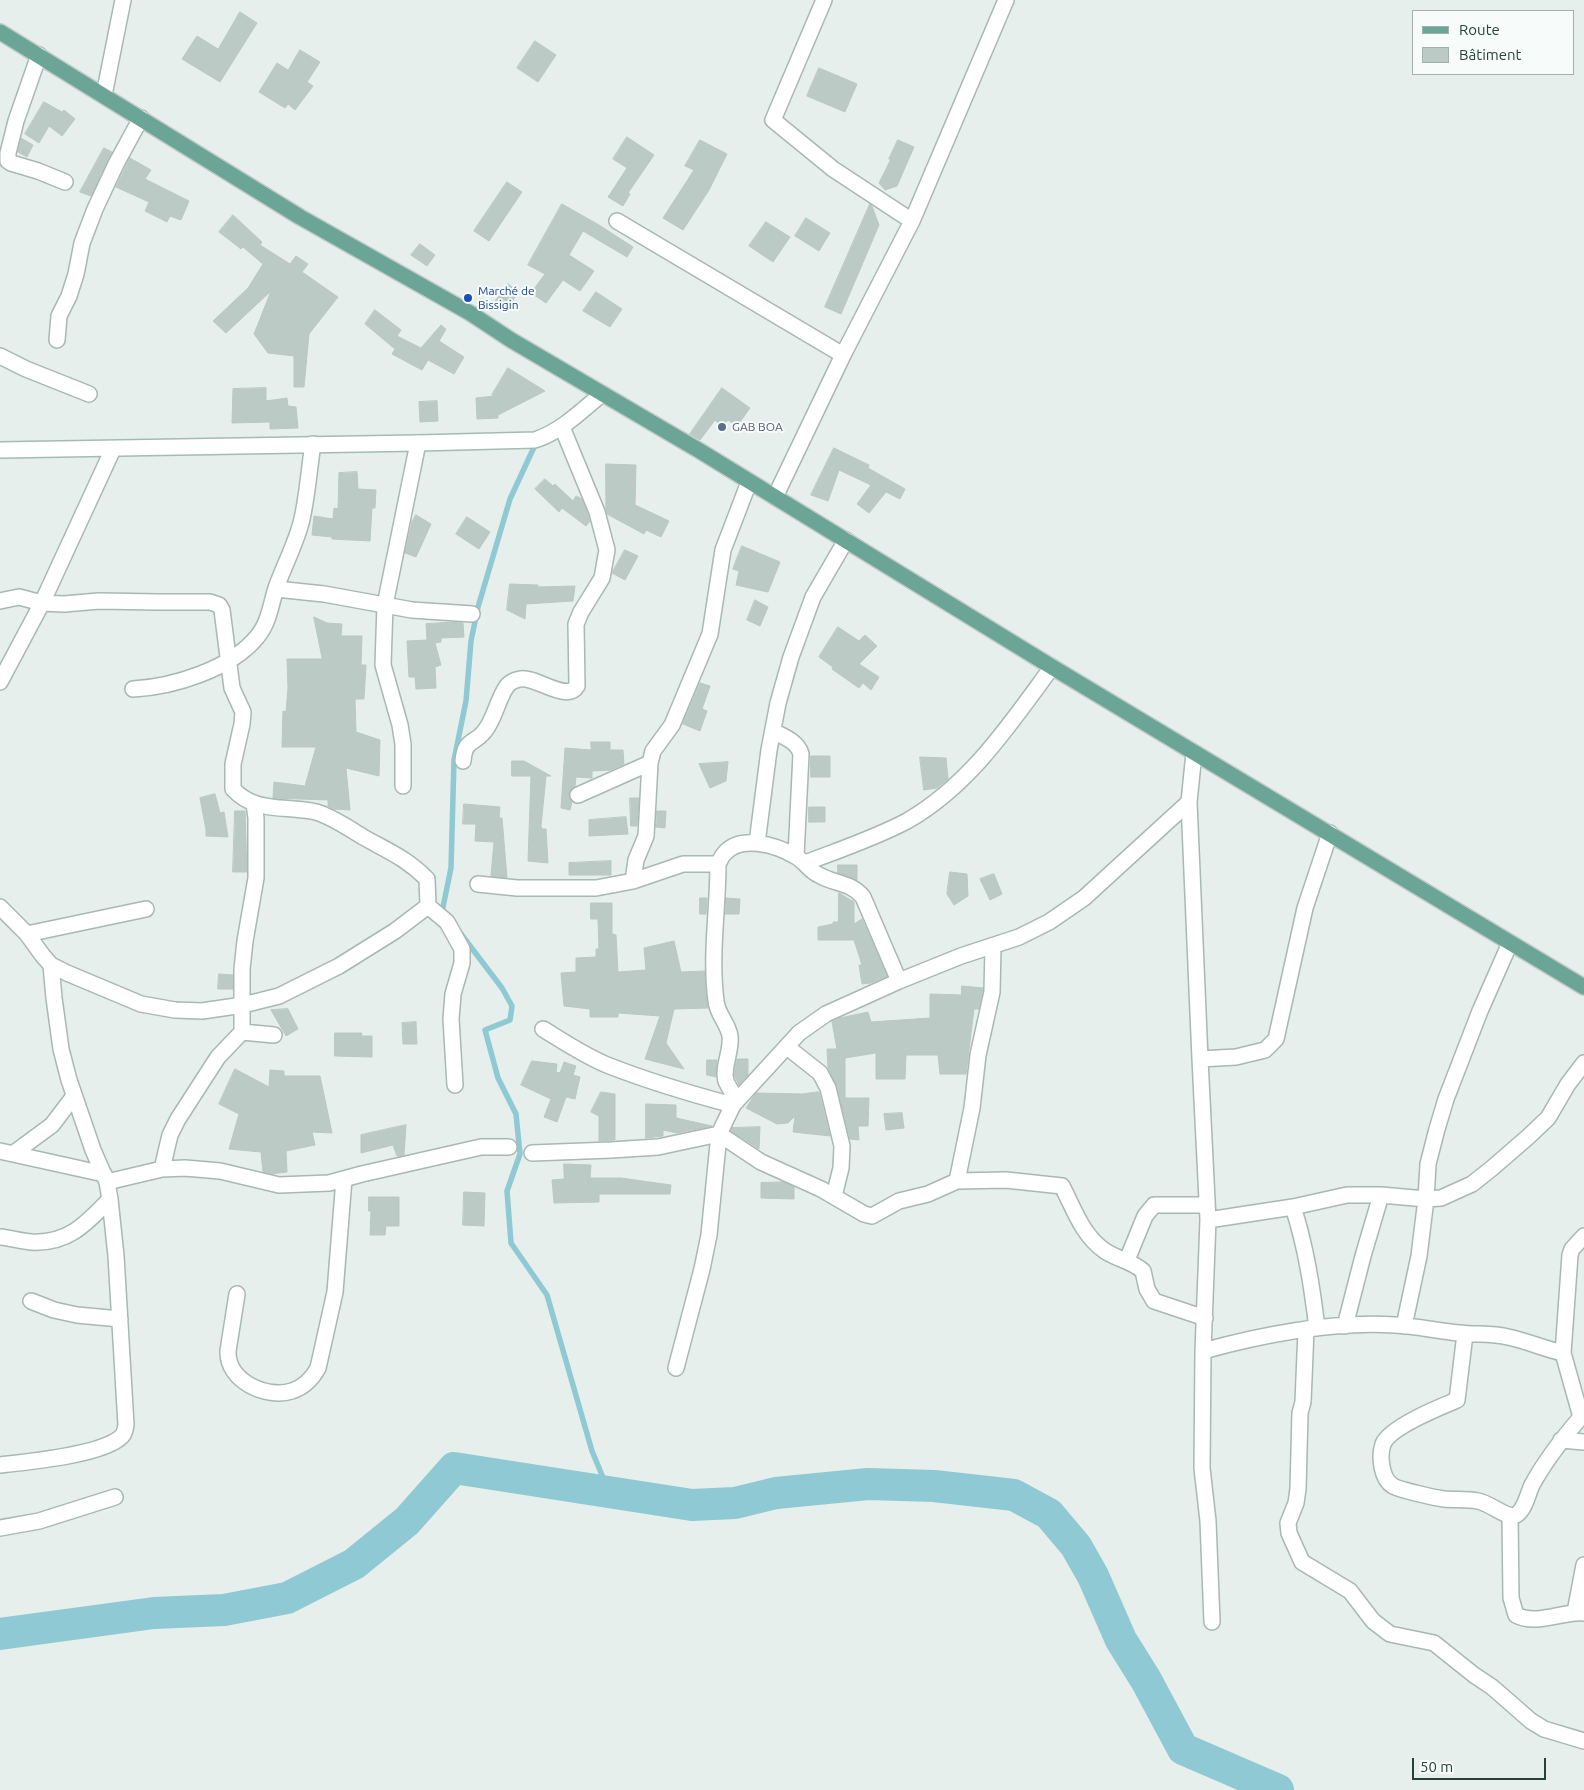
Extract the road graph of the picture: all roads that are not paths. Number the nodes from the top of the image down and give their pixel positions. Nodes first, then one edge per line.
1 (123, 0) edge
2 (824, 0) edge
3 (1006, 0) edge
4 (0, 32) edge
5 (39, 55) junction
6 (104, 95) junction
7 (141, 118) junction
8 (65, 182) dead end
9 (617, 221) dead end
10 (912, 221) junction
11 (57, 340) dead end
12 (843, 355) junction
13 (0, 356) edge
14 (89, 394) dead end
15 (602, 394) junction
16 (562, 427) junction
17 (418, 443) junction
18 (313, 444) junction
19 (113, 449) junction
20 (0, 450) edge
21 (749, 482) junction
22 (775, 496) junction
23 (846, 540) junction
24 (276, 589) junction
25 (0, 601) edge
26 (42, 602) junction
27 (385, 606) junction
28 (472, 614) dead end
29 (227, 661) junction
30 (1052, 667) junction
31 (0, 682) edge
32 (133, 689) dead end
33 (773, 731) junction
34 (1194, 752) junction
35 (463, 761) dead end
36 (650, 764) junction
37 (403, 786) dead end
38 (578, 795) dead end
39 (1190, 802) junction
40 (254, 804) junction
41 (1330, 833) junction
42 (757, 843) junction
43 (800, 859) junction
44 (718, 864) junction
45 (633, 880) junction
46 (478, 884) dead end
47 (428, 906) junction
48 (0, 907) edge
49 (146, 909) dead end
50 (27, 934) junction
51 (1510, 943) junction
52 (993, 946) junction
53 (51, 964) junction
54 (899, 981) junction
55 (1584, 987) edge
56 (243, 1005) junction
57 (543, 1029) dead end
58 (242, 1032) junction
59 (274, 1035) dead end
60 (787, 1046) junction
61 (1200, 1059) junction
62 (1584, 1063) edge
63 (455, 1085) dead end
64 (74, 1096) junction
65 (735, 1103) junction
66 (719, 1134) junction
67 (509, 1147) dead end
68 (7, 1152) edge
69 (532, 1152) dead end
70 (162, 1169) junction
71 (105, 1178) junction
72 (344, 1179) junction
73 (957, 1181) junction
74 (1381, 1195) junction
75 (834, 1196) junction
76 (110, 1200) junction
77 (1426, 1200) junction
78 (1293, 1207) junction
79 (1207, 1212) junction
80 (0, 1236) edge
81 (1584, 1236) edge
82 (1127, 1260) junction
83 (237, 1294) dead end
84 (31, 1301) dead end
85 (120, 1318) junction
86 (1205, 1318) junction
87 (1345, 1326) junction
88 (1404, 1326) junction
89 (1312, 1329) junction
90 (1465, 1334) junction
91 (1204, 1351) junction
92 (1563, 1353) junction
93 (676, 1368) dead end
94 (1582, 1417) edge
95 (1561, 1440) junction
96 (1584, 1442) edge
97 (0, 1465) edge
98 (115, 1497) dead end
99 (1510, 1516) junction
100 (0, 1528) edge
101 (1584, 1565) edge
102 (1579, 1613) edge
103 (1212, 1622) dead end
104 (1584, 1741) edge

1 - 6 street
2 - 10 street
3 - 10 street
4 - 5 main road
5 - 6 main road
5 - 8 street
6 - 7 main road
7 - 11 street
7 - 15 main road
9 - 12 street
10 - 12 street
12 - 22 street
13 - 14 street
15 - 16 street
15 - 21 main road
16 - 17 street
16 - 35 street
17 - 18 street
17 - 27 street
18 - 19 street
18 - 24 street
19 - 20 street
19 - 26 street
21 - 22 main road
21 - 36 street
22 - 23 main road
23 - 30 main road
23 - 33 street
24 - 27 street
24 - 29 street
25 - 26 street
26 - 29 street
26 - 31 street
27 - 28 street
27 - 37 street
29 - 32 street
29 - 40 street
30 - 34 main road
30 - 43 street
33 - 42 street
33 - 43 street
34 - 39 street
34 - 41 main road
36 - 38 street
36 - 45 street
39 - 52 street
39 - 61 street
40 - 47 street
40 - 56 street
41 - 51 main road
41 - 61 street
42 - 43 street
42 - 44 street
43 - 54 street
44 - 45 street
44 - 65 street
45 - 46 street
47 - 56 street
47 - 63 street
48 - 50 street
49 - 50 street
50 - 53 street
51 - 55 main road
51 - 77 street
52 - 54 street
52 - 73 street
53 - 56 street
53 - 64 street
54 - 60 street
56 - 58 street
57 - 65 street
58 - 59 street
58 - 70 street
60 - 65 street
60 - 75 street
61 - 79 street
62 - 77 street
64 - 68 street
64 - 71 street
65 - 66 street
66 - 69 street
66 - 75 street
66 - 93 street
67 - 72 street
68 - 71 street
70 - 71 street
70 - 72 street
71 - 76 street
72 - 83 street
73 - 75 street
73 - 82 street
74 - 77 street
74 - 78 street
74 - 87 street
76 - 80 street
76 - 85 street
77 - 88 street
78 - 79 street
78 - 89 street
79 - 82 street
79 - 86 street
81 - 92 street
82 - 86 street
84 - 85 street
85 - 97 street
86 - 91 street
87 - 88 street
87 - 89 street
88 - 90 street
89 - 91 street
89 - 104 street
90 - 92 street
90 - 99 street
91 - 103 street
92 - 94 street
94 - 95 street
95 - 96 street
95 - 99 street
98 - 100 street
99 - 102 street
101 - 102 street

